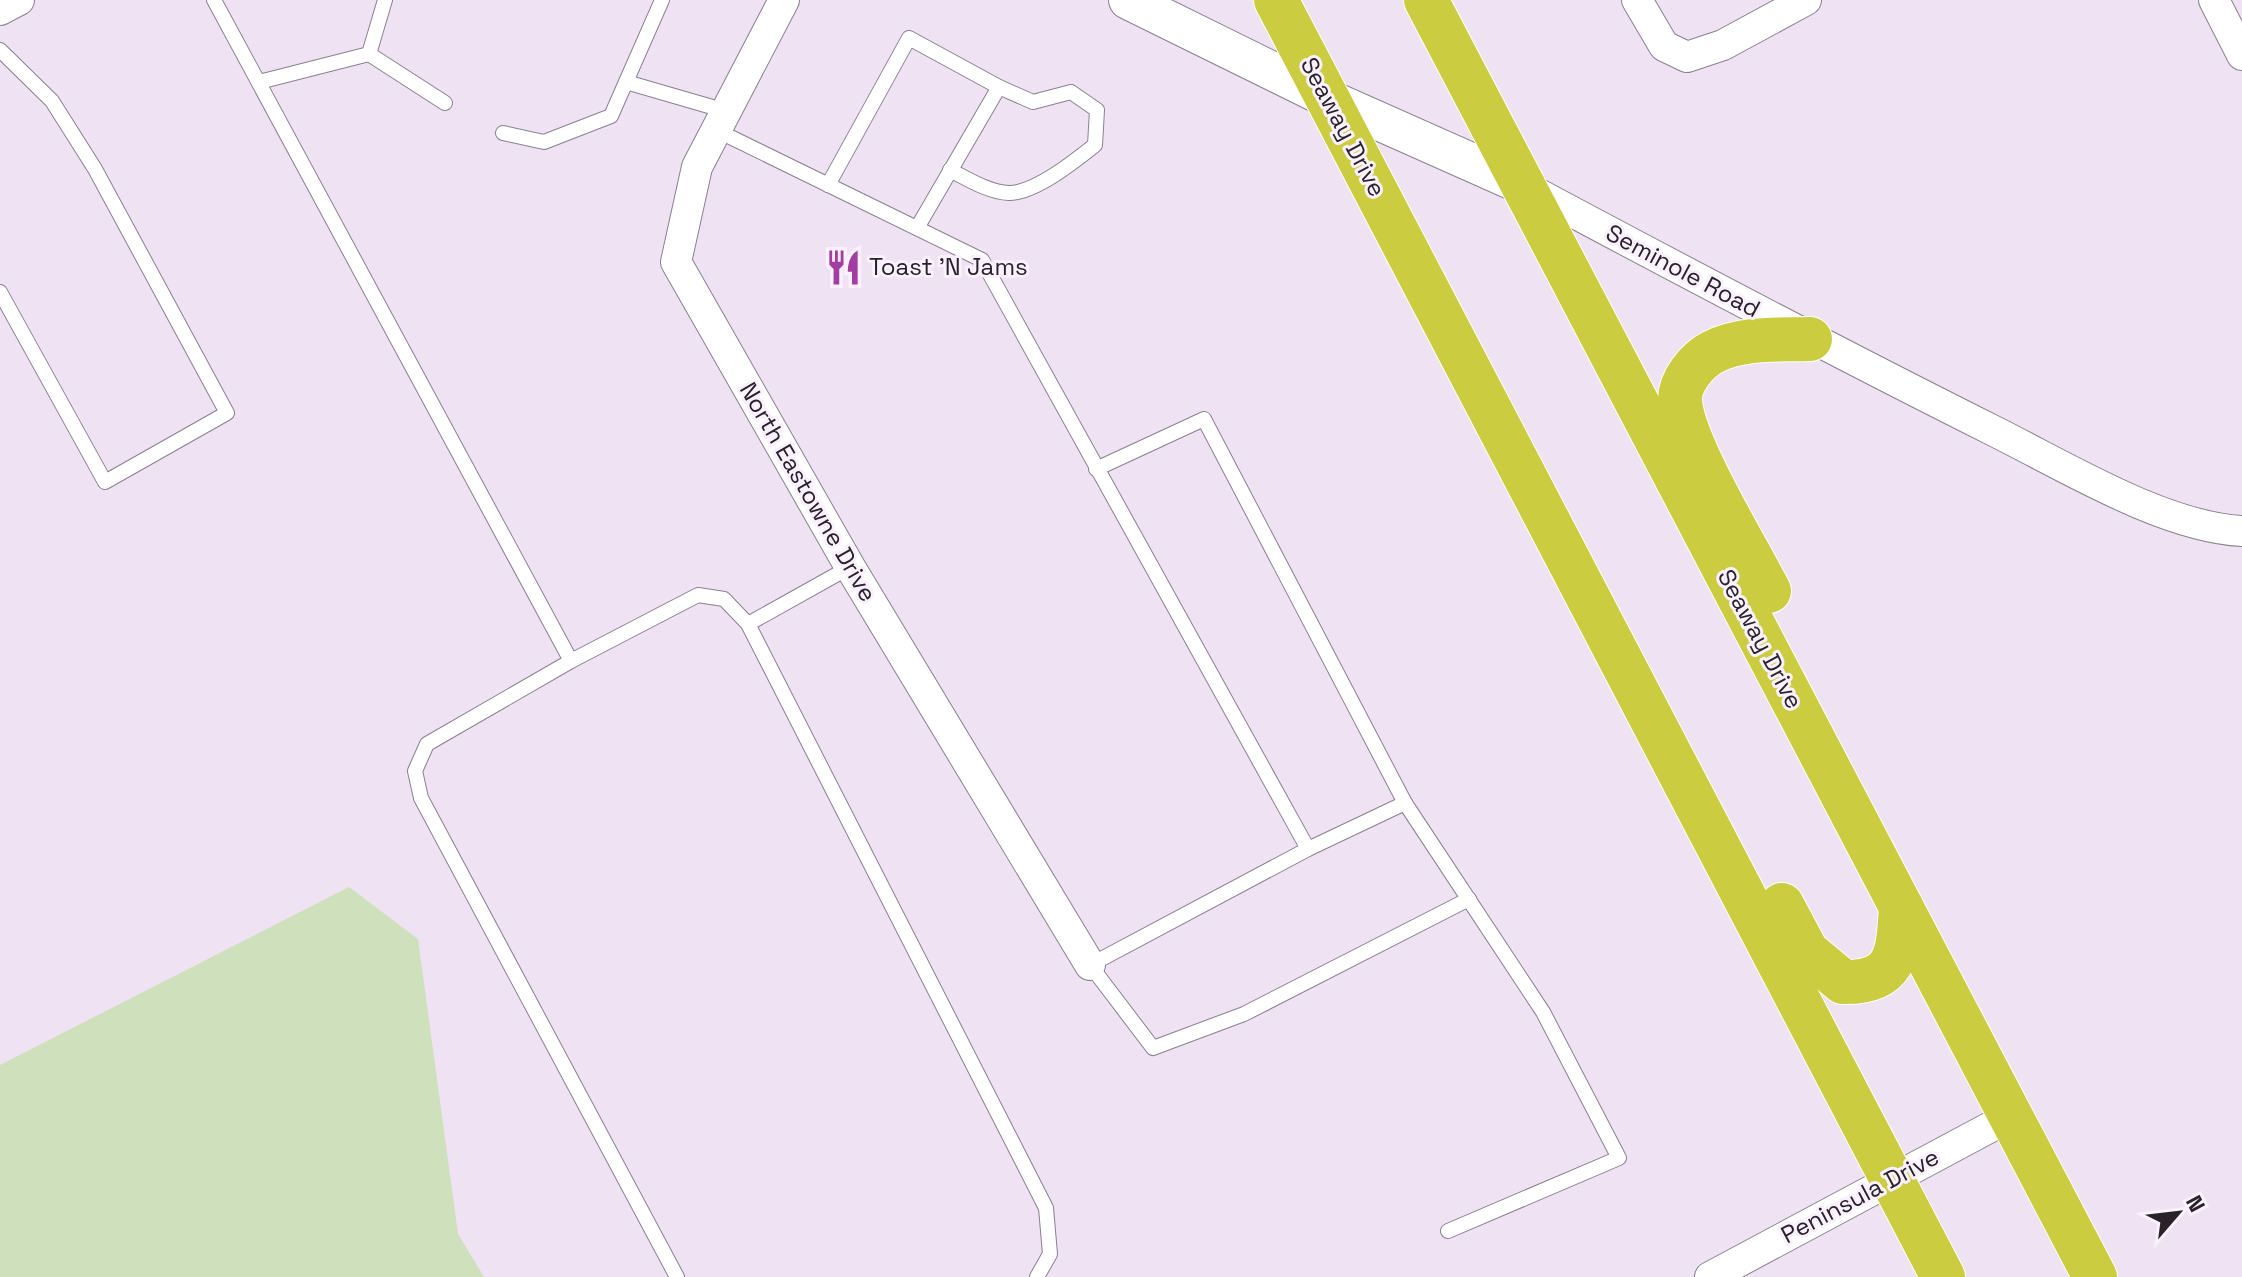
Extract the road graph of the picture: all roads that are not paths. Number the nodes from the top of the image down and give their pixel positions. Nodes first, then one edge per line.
1 (19, 0) edge
2 (214, 0) edge
3 (385, 0) edge
4 (662, 0) edge
5 (784, 0) edge
6 (1128, 0) edge
7 (1276, 0) edge
8 (1397, 0) edge
9 (1426, 0) edge
10 (1637, 0) edge
11 (1806, 0) edge
12 (2214, 0) edge
13 (0, 10) edge
14 (0, 50) edge
15 (369, 54) junction
16 (2242, 55) edge
17 (259, 82) junction
18 (626, 82) junction
19 (999, 87) junction
20 (1329, 99) junction
21 (445, 103) dead end
22 (1481, 107) junction
23 (721, 121) junction
24 (503, 133) dead end
25 (950, 170) junction
26 (1520, 184) junction
27 (828, 185) junction
28 (917, 228) junction
29 (0, 292) edge
30 (1436, 305) junction
31 (1810, 339) junction
32 (1096, 469) junction
33 (2242, 531) edge
34 (850, 567) junction
35 (748, 624) junction
36 (571, 661) junction
37 (1405, 803) junction
38 (1308, 849) junction
39 (1895, 896) junction
40 (1469, 899) junction
41 (1090, 965) junction
42 (2011, 1116) junction
43 (1891, 1178) junction
44 (1448, 1231) dead end
45 (677, 1277) edge
46 (1037, 1277) edge
47 (1710, 1277) edge
48 (1943, 1277) edge
49 (2095, 1277) edge

1 - 13 street
2 - 17 lane
3 - 15 lane
4 - 18 lane
5 - 23 street, North Eastowne Drive
6 - 20 street, Seminole Road
7 - 20 highway, Seaway Drive
8 - 22 highway
9 - 22 highway, Seaway Drive
10 - 11 street
12 - 16 street
14 - 29 lane
15 - 17 lane
15 - 21 lane
17 - 36 lane
18 - 23 lane
18 - 24 lane
19 - 25 lane
19 - 25 lane
19 - 27 lane
20 - 26 street, Seminole Road
20 - 30 highway, Seaway Drive
22 - 26 highway, Seaway Drive
23 - 27 lane
23 - 34 street, North Eastowne Drive
25 - 28 lane
26 - 31 street, Seminole Road
26 - 39 highway, Seaway Drive
27 - 28 lane
28 - 32 lane
30 - 39 highway
30 - 43 highway, Seaway Drive
31 - 33 street, Seminole Road
31 - 39 highway
32 - 37 lane
32 - 38 lane
34 - 35 lane
34 - 41 street, North Eastowne Drive
35 - 36 lane
35 - 46 lane
36 - 45 lane
37 - 38 lane
37 - 40 lane
38 - 41 lane
39 - 42 highway, Seaway Drive
40 - 41 lane
40 - 44 lane
42 - 43 street, Peninsula Drive
42 - 49 highway, Seaway Drive
43 - 47 street, Peninsula Drive
43 - 48 highway, Seaway Drive

